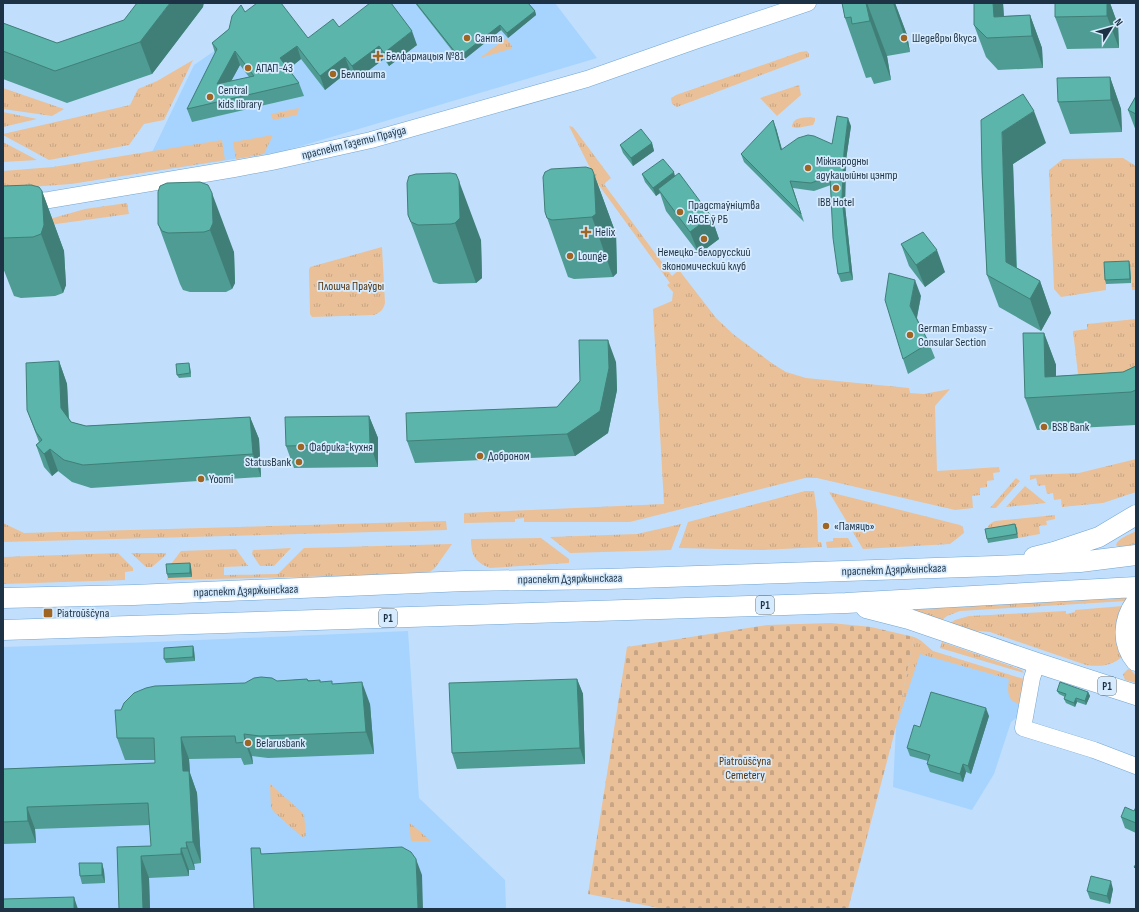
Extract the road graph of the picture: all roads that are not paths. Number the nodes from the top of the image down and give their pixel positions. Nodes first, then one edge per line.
1 (771, 3) edge
2 (808, 3) edge
3 (695, 41) junction
4 (3, 204) edge
5 (1136, 515) edge
6 (1136, 556) edge
7 (996, 566) junction
8 (1136, 587) edge
9 (3, 598) edge
10 (1136, 602) edge
11 (846, 603) junction
12 (3, 630) edge
13 (1136, 661) edge
14 (1037, 663) junction
15 (1136, 695) edge
16 (1136, 766) edge

1 - 3 street, праспект Газеты Праўда
2 - 3 street, праспект Газеты Праўда
3 - 4 street, праспект Газеты Праўда
5 - 7 main road
6 - 7 main road, праспект Дзяржынскага
7 - 9 main road, праспект Дзяржынскага
8 - 11 main road
10 - 13 main road
11 - 12 main road, Р1
11 - 14 main road, Р1
14 - 15 main road, Р1
14 - 16 street

